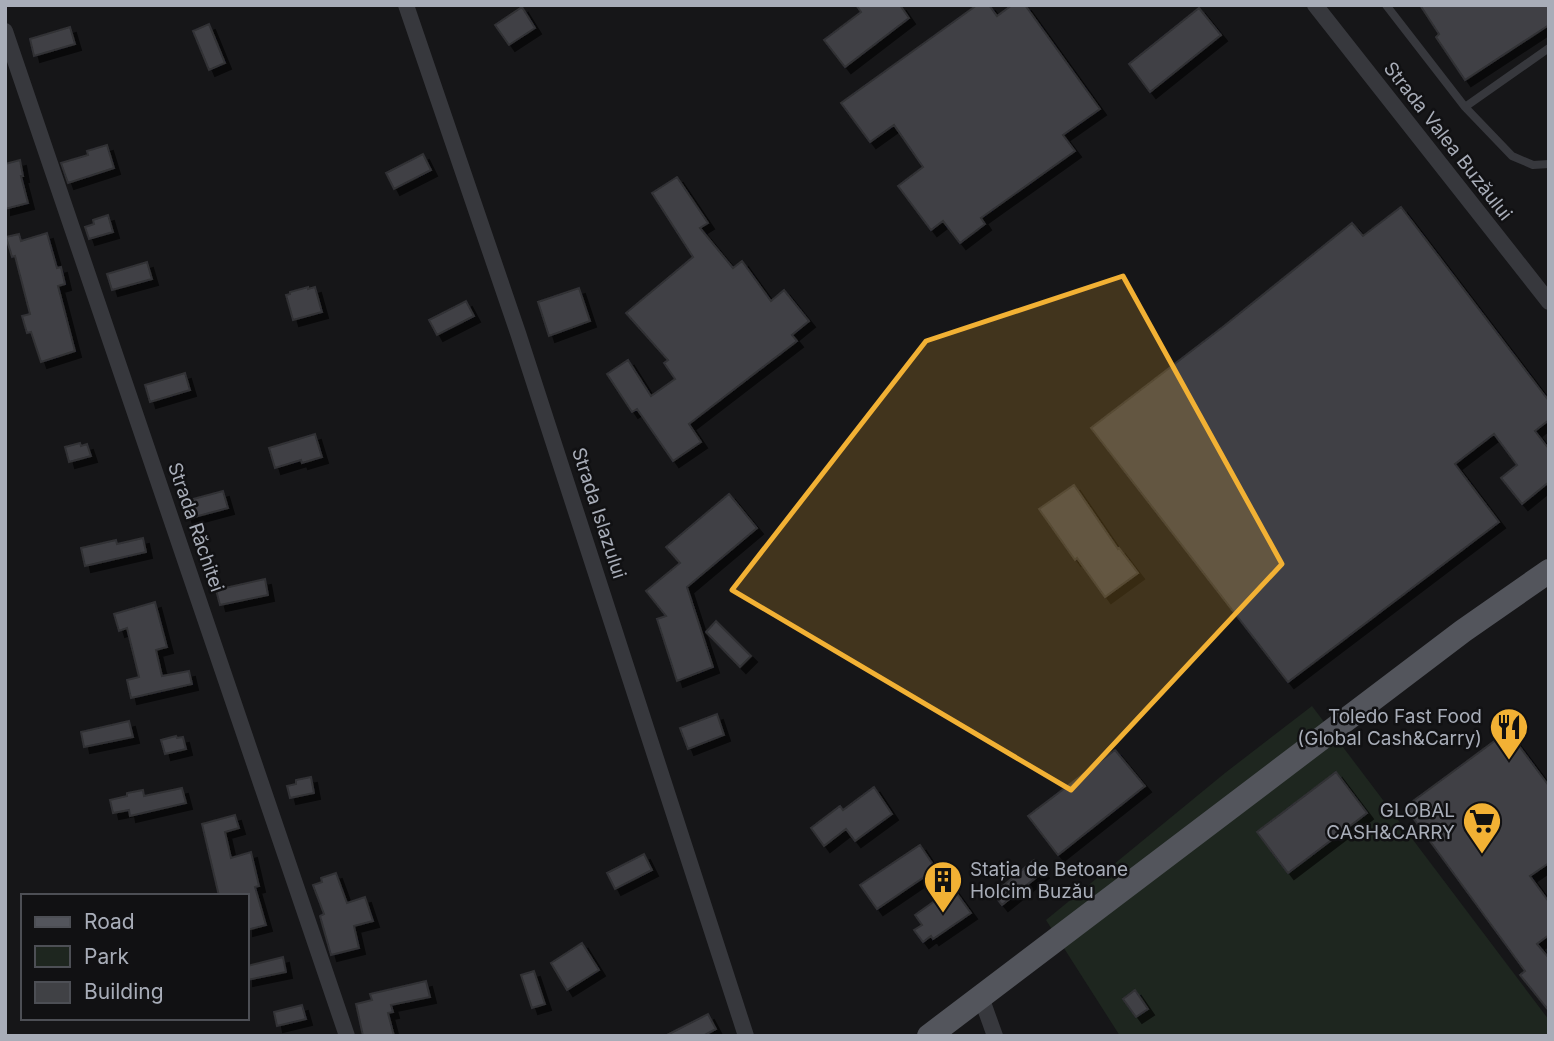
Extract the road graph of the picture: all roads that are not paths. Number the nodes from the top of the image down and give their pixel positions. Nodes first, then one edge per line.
1 (406, 5) edge
2 (1386, 5) edge
3 (1319, 7) edge
4 (5, 31) edge
5 (1549, 48) edge
6 (1465, 107) junction
7 (1549, 164) edge
8 (1549, 302) edge
9 (1549, 571) edge
10 (981, 997) junction
11 (347, 1036) edge
12 (746, 1036) edge
13 (929, 1036) edge
14 (995, 1036) edge

1 - 12 street, Strada Islazului
2 - 6 lane
3 - 8 street, Strada Valea Buzăului
4 - 11 street, Strada Răchitei
5 - 6 lane
6 - 7 lane
9 - 10 main road
10 - 13 main road
10 - 14 street

